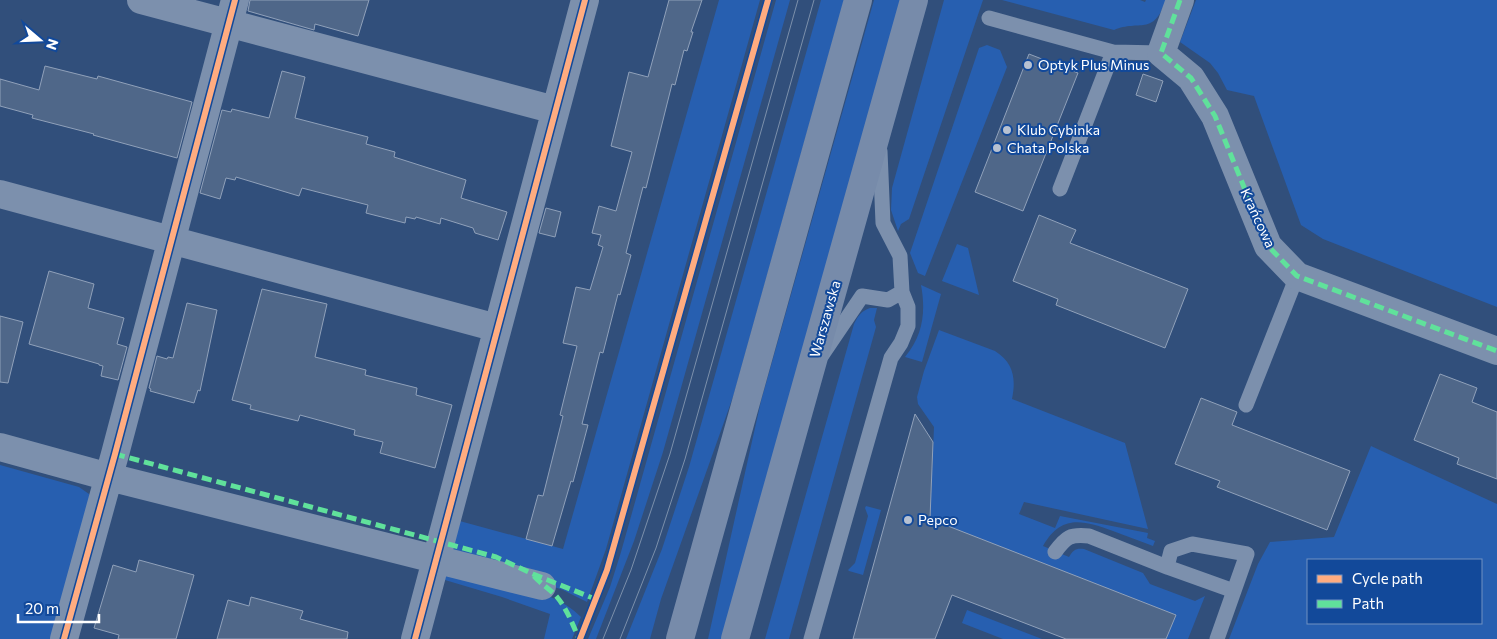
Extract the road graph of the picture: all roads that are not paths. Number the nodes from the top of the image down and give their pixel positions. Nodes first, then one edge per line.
1 (141, 0) edge
2 (585, 0) edge
3 (858, 0) edge
4 (914, 0) edge
5 (1180, 0) edge
6 (232, 12) edge
7 (989, 18) dead end
8 (1113, 52) junction
9 (1161, 52) junction
10 (556, 110) junction
11 (878, 128) junction
12 (1060, 190) dead end
13 (0, 194) edge
14 (172, 240) junction
15 (1297, 276) junction
16 (902, 292) junction
17 (497, 328) junction
18 (1497, 351) edge
19 (810, 373) junction
20 (1246, 405) dead end
21 (0, 447) edge
22 (109, 477) junction
23 (1055, 552) dead end
24 (435, 559) junction
25 (1167, 567) junction
26 (542, 586) dead end
27 (1234, 591) junction
28 (64, 639) edge
29 (415, 639) edge
30 (680, 639) edge
31 (735, 639) edge
32 (811, 639) edge
33 (1217, 639) edge

1 - 6 street
2 - 10 street
3 - 30 main road
4 - 11 main road, Warszawska
5 - 9 street
6 - 10 street
6 - 14 street
7 - 8 lane
8 - 9 lane
8 - 12 lane
9 - 15 street, Krańcowa
10 - 17 street
11 - 16 lane
11 - 19 main road, Warszawska
13 - 14 street
14 - 17 street
14 - 22 street
15 - 18 street, Krańcowa
15 - 20 lane
16 - 19 lane
16 - 32 lane
17 - 24 street
19 - 31 main road, Warszawska
21 - 22 street
22 - 24 street
22 - 28 street
23 - 25 lane
24 - 26 street
24 - 29 street
25 - 27 lane
25 - 27 lane
27 - 33 lane

